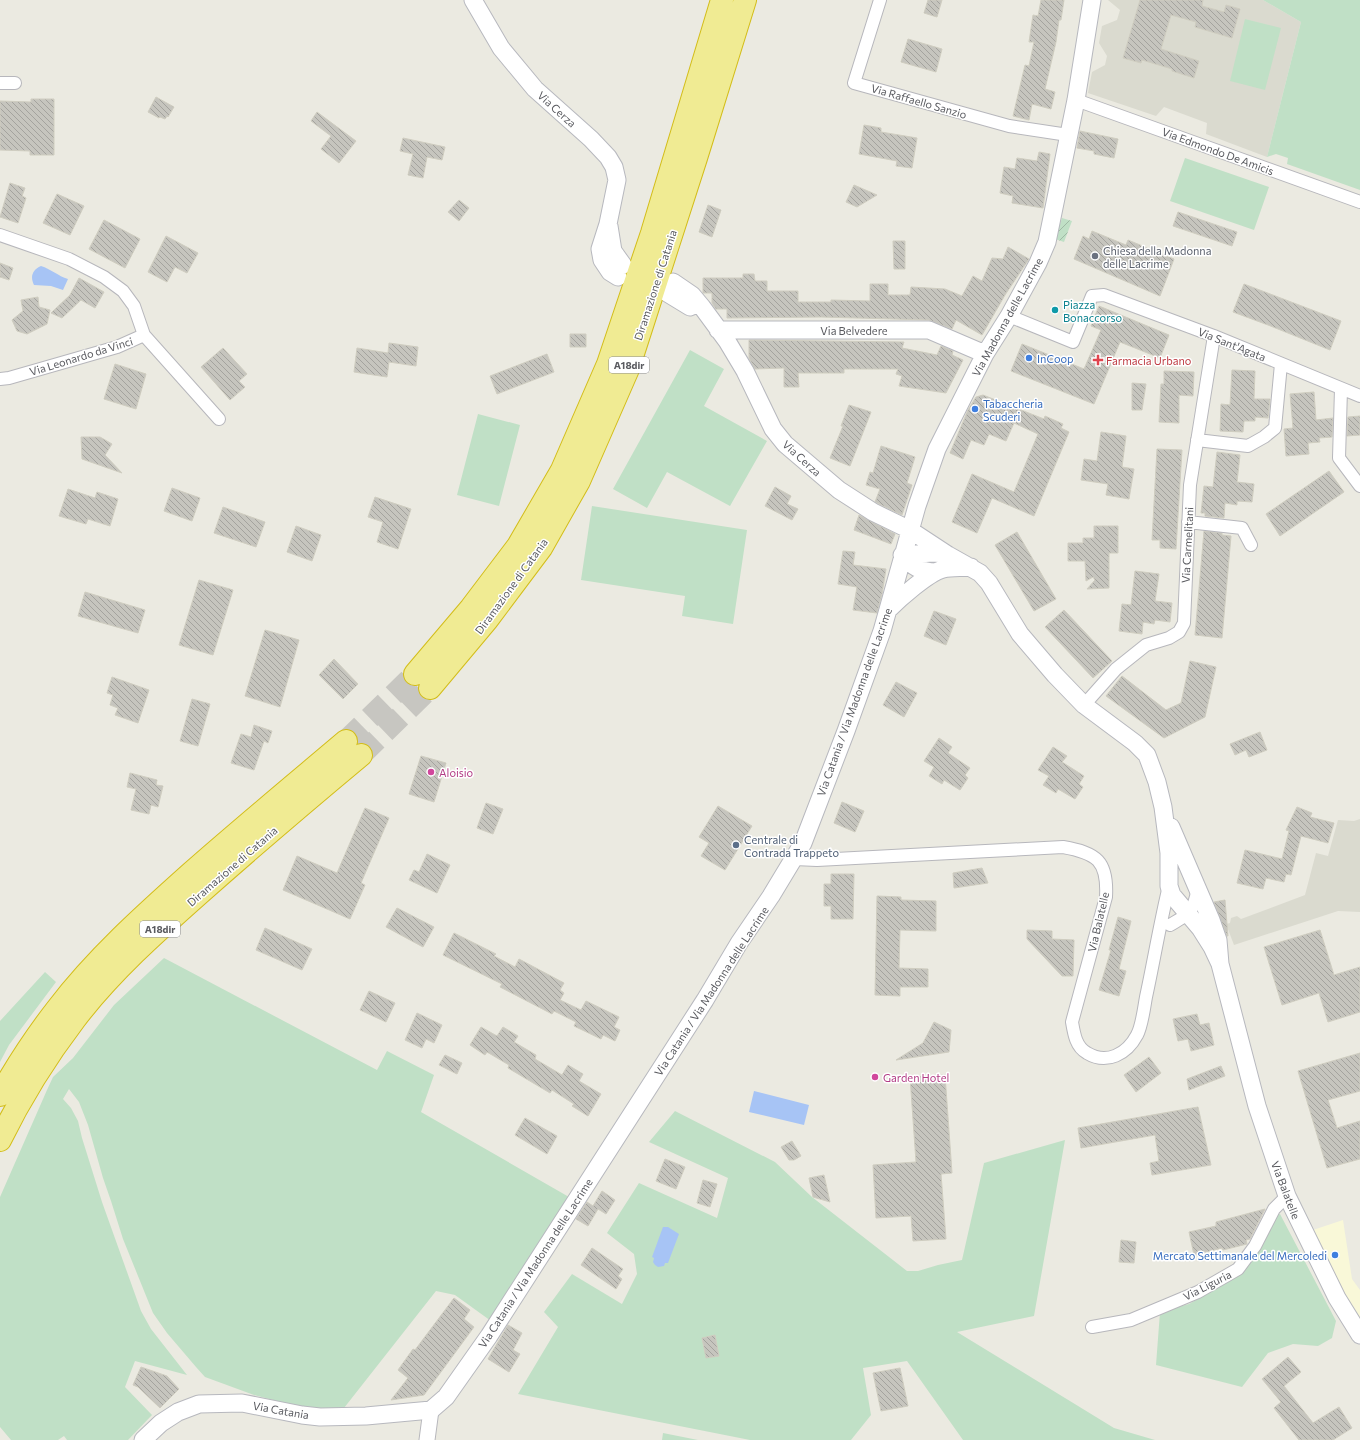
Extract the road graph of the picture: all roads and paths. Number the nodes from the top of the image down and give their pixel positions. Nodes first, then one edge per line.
1 (473, 0) edge
2 (722, 0) edge
3 (744, 0) edge
4 (880, 0) edge
5 (1092, 0) edge
6 (0, 83) edge
7 (15, 83) dead end
8 (1076, 100) junction
9 (1068, 135) junction
10 (1360, 202) edge
11 (0, 235) edge
12 (620, 271) dead end
13 (670, 287) dead end
14 (1009, 316) junction
15 (718, 330) junction
16 (144, 335) junction
17 (1214, 336) junction
18 (986, 354) junction
19 (1281, 364) junction
20 (0, 379) edge
21 (1341, 388) junction
22 (1360, 396) edge
23 (219, 419) dead end
24 (1197, 440) junction
25 (1360, 486) edge
26 (1188, 522) junction
27 (910, 530) junction
28 (1251, 545) dead end
29 (902, 555) junction
30 (948, 555) junction
31 (971, 567) junction
32 (936, 572) junction
33 (888, 610) junction
34 (1084, 705) junction
35 (1163, 807) junction
36 (794, 859) junction
37 (1169, 886) junction
38 (1198, 889) junction
39 (1188, 914) junction
40 (1170, 925) junction
41 (1200, 928) junction
42 (1158, 939) junction
43 (1220, 964) junction
44 (0, 1095) edge
45 (0, 1140) edge
46 (1287, 1196) junction
47 (1092, 1327) dead end
48 (1360, 1335) edge
49 (431, 1410) junction
50 (143, 1440) edge
51 (427, 1440) edge

1 - 12 main road, Via Cerza
2 - 3 highway, Diramazione di Catania / A18dir
4 - 9 street, Via Raffaello Sanzio
5 - 8 main road, Via Madonna delle Lacrime
6 - 7 street
8 - 9 main road, Via Madonna delle Lacrime
8 - 10 street, Via Edmondo De Amicis
9 - 14 main road, Via Madonna delle Lacrime
11 - 16 street, Via Leonardo da Vinci
13 - 15 main road, Via Cerza
14 - 17 street, Via Sant'Agata
14 - 18 main road, Via Madonna delle Lacrime
15 - 18 main road, Via Belvedere
15 - 27 main road, Via Cerza
16 - 20 street, Via Leonardo da Vinci
16 - 23 street
17 - 19 street, Via Sant'Agata
17 - 24 street, Via Carmelitani
18 - 27 main road, Via Madonna delle Lacrime
19 - 21 street, Via Sant'Agata
19 - 24 street
21 - 22 street, Via Sant'Agata
21 - 25 street
24 - 26 street, Via Carmelitani
26 - 28 street
26 - 34 street, Via Carmelitani
27 - 29 main road, Via Catania / Via Madonna delle Lacrime
27 - 30 main road, Via Cerza
29 - 30 main road
29 - 32 main road
29 - 33 main road, Via Catania / Via Madonna delle Lacrime
30 - 31 main road, Via Cerza
31 - 32 main road
31 - 34 main road, Via Cerza
32 - 33 main road
33 - 36 main road, Via Catania / Via Madonna delle Lacrime
34 - 35 main road, Via Cerza
35 - 37 main road
35 - 38 main road
36 - 42 street, Via Balatelle
36 - 49 main road, Via Catania / Via Madonna delle Lacrime
37 - 39 main road
37 - 42 street, Via Balatelle
38 - 39 street
38 - 43 main road
39 - 40 street
39 - 41 main road
40 - 41 street
40 - 42 street
41 - 43 main road
43 - 46 main road, Via Balatelle
44 - 45 highway, Diramazione di Catania / A18dir
46 - 47 street, Via Liguria
46 - 48 main road, Via Balatelle
49 - 50 main road, Via Catania
49 - 51 street

